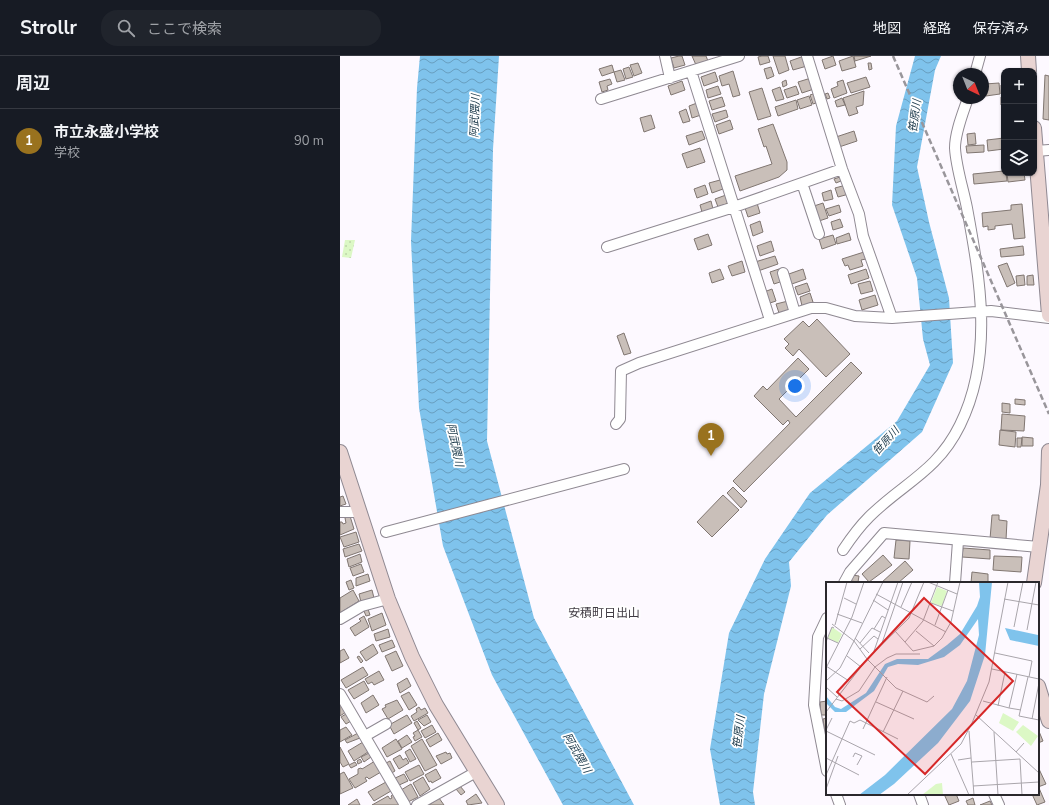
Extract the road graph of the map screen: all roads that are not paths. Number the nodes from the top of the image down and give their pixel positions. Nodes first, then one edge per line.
1 (665, 56) edge
2 (736, 56) edge
3 (807, 56) edge
4 (980, 56) edge
5 (1028, 56) edge
6 (977, 68) edge
7 (1029, 68) edge
8 (691, 72) junction
9 (670, 78) junction
10 (601, 99) dead end
11 (966, 104) edge
12 (1037, 136) edge
13 (1042, 150) edge
14 (842, 169) junction
15 (802, 183) junction
16 (854, 199) junction
17 (734, 207) junction
18 (819, 234) dead end
19 (856, 235) dead end
20 (607, 247) dead end
21 (1047, 260) edge
22 (783, 273) dead end
23 (980, 312) junction
24 (795, 313) junction
25 (1049, 315) edge
26 (895, 318) junction
27 (1049, 318) edge
28 (770, 320) junction
29 (616, 424) dead end
30 (1049, 451) edge
31 (340, 452) edge
32 (624, 468) dead end
33 (340, 512) edge
34 (360, 512) junction
35 (386, 532) dead end
36 (958, 541) junction
37 (1039, 547) junction
38 (843, 550) dead end
39 (845, 582) edge
40 (955, 582) edge
41 (1034, 582) edge
42 (388, 599) junction
43 (340, 619) edge
44 (826, 622) edge
45 (822, 637) edge
46 (1041, 692) edge
47 (340, 694) edge
48 (1049, 721) edge
49 (386, 724) dead end
50 (365, 736) junction
51 (824, 745) edge
52 (826, 762) edge
53 (476, 772) junction
54 (836, 795) edge
55 (919, 795) edge
56 (994, 795) edge
57 (405, 805) edge
58 (418, 805) edge
59 (497, 805) edge
60 (840, 805) edge
61 (923, 805) edge
62 (999, 805) edge

1 - 9 street
2 - 8 street
3 - 14 street
4 - 6 street
5 - 7 street
8 - 9 street
8 - 17 street
9 - 10 street
11 - 23 street
12 - 13 street
13 - 21 street
14 - 15 street
14 - 16 street
15 - 17 street
15 - 18 street
16 - 19 street
16 - 26 street
17 - 20 street
17 - 28 street
21 - 25 street
22 - 24 street
23 - 26 street
23 - 27 street
23 - 38 street
24 - 26 street
24 - 28 street
28 - 29 street
30 - 37 street
31 - 34 street
32 - 35 street
33 - 34 street
34 - 42 street
36 - 37 street
36 - 39 street
36 - 40 street
37 - 41 street
42 - 43 street
42 - 53 street
44 - 45 street
45 - 51 street
46 - 48 street
47 - 50 street
49 - 50 street
50 - 57 street
51 - 52 street
53 - 58 street
53 - 59 street
54 - 60 street
55 - 61 street
56 - 62 street

